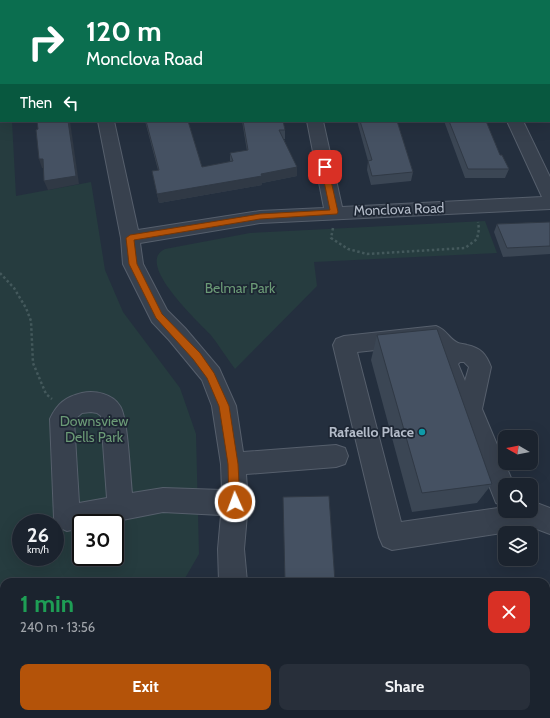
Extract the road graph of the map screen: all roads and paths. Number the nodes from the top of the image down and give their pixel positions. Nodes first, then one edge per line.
1 (106, 122) edge
2 (315, 122) edge
3 (515, 122) edge
4 (550, 195) edge
5 (550, 203) edge
6 (473, 206) junction
7 (334, 212) junction
8 (130, 238) junction
9 (0, 272) edge
10 (454, 353) junction
11 (470, 409) junction
12 (67, 410) junction
13 (336, 456) dead end
14 (233, 464) junction
15 (498, 478) edge
16 (235, 502) junction
17 (121, 508) junction
18 (538, 516) edge
19 (498, 518) edge
20 (550, 521) edge
21 (233, 578) edge

1 - 8 street
2 - 7 street
3 - 4 street
5 - 6 street, Monclova Road
6 - 7 street, Monclova Road
6 - 7 path
7 - 8 street, Monclova Road
8 - 14 street
9 - 12 path
10 - 11 street
10 - 11 street
10 - 19 street
11 - 15 street
12 - 17 street
12 - 17 street
13 - 14 street
14 - 16 street
16 - 17 street
16 - 21 street
18 - 20 street

